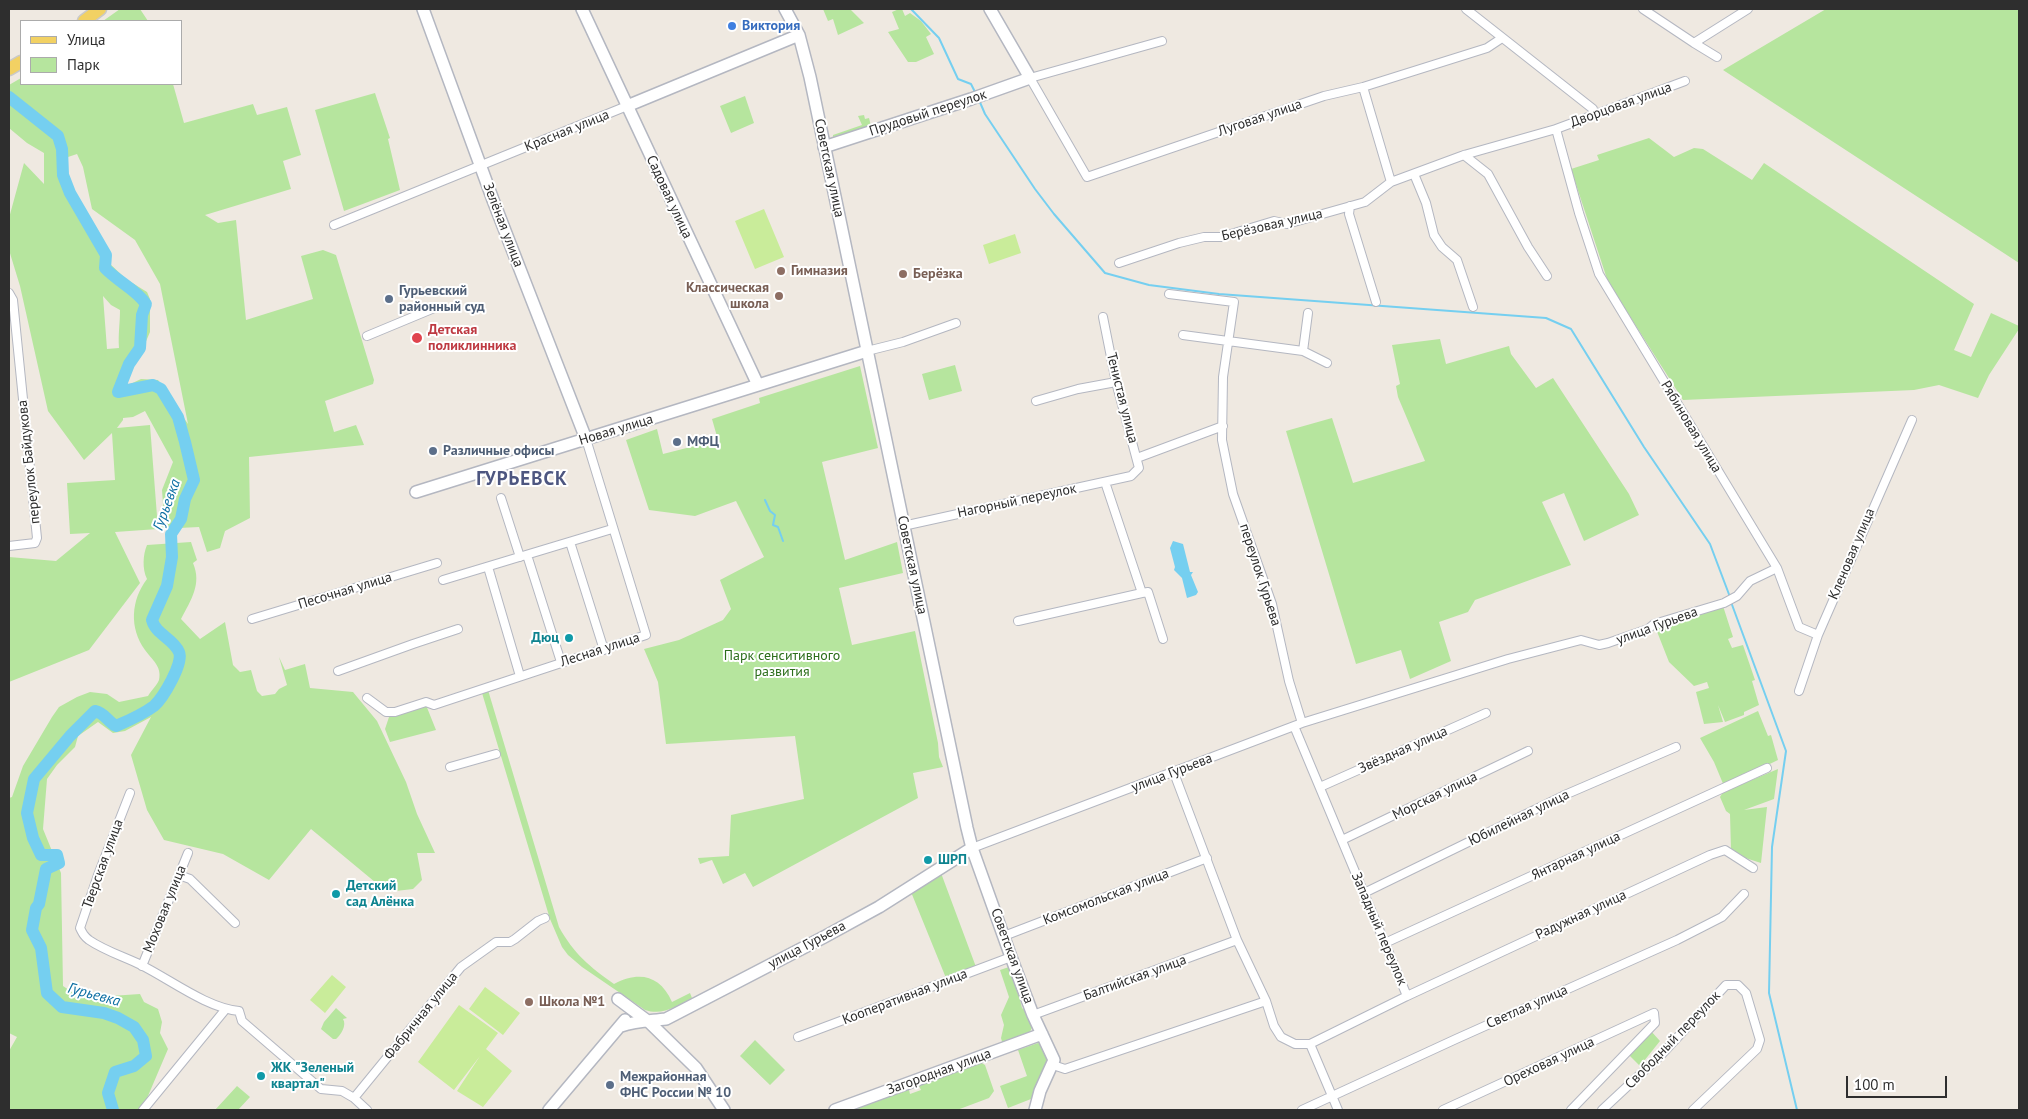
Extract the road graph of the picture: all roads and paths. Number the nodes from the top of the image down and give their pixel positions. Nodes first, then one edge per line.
1 (100, 9) edge
2 (423, 9) edge
3 (582, 9) edge
4 (785, 9) edge
5 (990, 9) edge
6 (1466, 9) edge
7 (1643, 9) edge
8 (1748, 9) edge
9 (85, 20) edge
10 (798, 35) junction
11 (1502, 38) junction
12 (1162, 41) dead end
13 (1694, 43) junction
14 (1717, 57) dead end
15 (20, 63) edge
16 (9, 69) edge
17 (1030, 78) junction
18 (1685, 81) dead end
19 (1363, 87) junction
20 (627, 106) junction
21 (1593, 115) junction
22 (1556, 129) junction
23 (824, 147) junction
24 (1464, 154) junction
25 (480, 166) junction
26 (1414, 174) junction
27 (1391, 182) junction
28 (1350, 206) junction
29 (334, 225) dead end
30 (1119, 263) dead end
31 (1547, 276) dead end
32 (9, 293) edge
33 (1169, 294) dead end
34 (1376, 302) dead end
35 (1473, 307) dead end
36 (432, 309) dead end
37 (1308, 312) dead end
38 (1102, 317) dead end
39 (956, 323) dead end
40 (1183, 335) dead end
41 (367, 336) dead end
42 (1228, 342) junction
43 (868, 351) junction
44 (1303, 351) junction
45 (1327, 362) dead end
46 (1116, 382) junction
47 (758, 385) junction
48 (1036, 401) dead end
49 (1912, 420) dead end
50 (1223, 426) junction
51 (586, 439) junction
52 (1137, 458) junction
53 (1131, 476) joint
54 (1105, 482) junction
55 (416, 492) dead end
56 (501, 498) dead end
57 (903, 526) junction
58 (612, 529) junction
59 (570, 542) junction
60 (9, 546) edge
61 (524, 556) junction
62 (437, 563) dead end
63 (488, 567) junction
64 (1777, 568) junction
65 (443, 580) dead end
66 (1142, 593) junction
67 (252, 619) dead end
68 (1018, 621) dead end
69 (458, 629) dead end
70 (1818, 635) junction
71 (1163, 639) dead end
72 (604, 650) junction
73 (560, 662) junction
74 (338, 671) dead end
75 (520, 676) junction
76 (1799, 691) dead end
77 (368, 698) dead end
78 (1486, 713) dead end
79 (1298, 724) junction
80 (1676, 747) dead end
81 (1528, 751) dead end
82 (496, 754) dead end
83 (450, 767) dead end
84 (1768, 768) dead end
85 (1174, 773) junction
86 (1320, 787) junction
87 (130, 793) dead end
88 (1342, 840) junction
89 (972, 848) junction
90 (188, 853) dead end
91 (1207, 858) junction
92 (1753, 868) dead end
93 (179, 875) junction
94 (1364, 893) junction
95 (1744, 894) dead end
96 (545, 918) dead end
97 (235, 923) dead end
98 (1004, 936) junction
99 (1237, 940) junction
100 (1385, 943) junction
101 (1011, 957) junction
102 (142, 966) junction
103 (1407, 996) junction
104 (1266, 1001) junction
105 (225, 1010) junction
106 (632, 1011) junction
107 (1033, 1016) junction
108 (649, 1022) junction
109 (621, 1026) junction
110 (1042, 1034) junction
111 (798, 1037) dead end
112 (1310, 1044) junction
113 (1053, 1065) junction
114 (1332, 1096) junction
115 (354, 1098) junction
116 (143, 1110) edge
117 (368, 1110) edge
118 (550, 1110) edge
119 (724, 1110) edge
120 (835, 1110) edge
121 (1034, 1110) edge
122 (1302, 1110) edge
123 (1338, 1110) edge
124 (1443, 1110) edge
125 (1571, 1110) edge
126 (1602, 1110) edge
127 (1692, 1110) edge

1 - 9 main road
2 - 25 street, Зелёная улица
3 - 20 street, Садовая улица
4 - 10 street, Советская улица
5 - 17 street, Луговая улица
6 - 11 street
7 - 13 street
8 - 13 street
10 - 20 street, Красная улица
10 - 23 street, Советская улица
11 - 19 street, Луговая улица
11 - 21 street
12 - 17 street
13 - 14 street
15 - 16 main road
17 - 19 street, Луговая улица
17 - 23 street, Прудовый переулок
18 - 21 street, Дворцовая улица
19 - 27 street
20 - 25 street, Красная улица
20 - 47 street, Садовая улица
21 - 22 street, Дворцовая улица
22 - 24 street, Дворцовая улица
22 - 64 street, Рябиновая улица
23 - 43 street, Советская улица
24 - 26 street, Берёзовая улица
24 - 31 street
25 - 29 street, Красная улица
25 - 51 street, Зелёная улица
26 - 27 street, Берёзовая улица
26 - 35 street
27 - 28 street, Берёзовая улица
28 - 30 street, Берёзовая улица
28 - 34 street
32 - 60 street, переулок Байдукова
33 - 42 street
36 - 41 street
37 - 44 street
38 - 46 street, Тенистая улица
39 - 43 street
40 - 42 street
42 - 44 street
42 - 50 street
43 - 47 street, Новая улица
43 - 57 street, Советская улица
44 - 45 street
46 - 48 street
46 - 52 street, Тенистая улица
47 - 51 street, Новая улица
49 - 70 street, Кленовая улица
50 - 52 street
50 - 79 street, переулок Гурьева
51 - 55 street, Новая улица
51 - 58 street, Лесная улица
52 - 53 street, Тенистая улица
53 - 54 street, Нагорный переулок
54 - 57 street, Нагорный переулок
54 - 66 street
56 - 61 street
57 - 89 street, Советская улица
58 - 59 street
58 - 72 street, Лесная улица
59 - 61 street
59 - 72 street
61 - 63 street
61 - 73 street
62 - 67 street, Песочная улица
63 - 65 street
63 - 75 street
64 - 70 street, Рябиновая улица
64 - 79 street, улица Гурьева
66 - 68 street
66 - 71 street
69 - 74 street
70 - 76 street, Кленовая улица
72 - 73 street, Лесная улица
73 - 75 street, Лесная улица
75 - 77 street, Лесная улица
78 - 86 street, Звёздная улица
79 - 85 street, улица Гурьева
79 - 86 street, Западный переулок
80 - 94 street, Юбилейная улица
81 - 88 street, Морская улица
82 - 83 street
84 - 100 street, Янтарная улица
85 - 89 street, улица Гурьева
85 - 91 street
86 - 88 street, Западный переулок
87 - 102 street, Тверская улица
88 - 94 street, Западный переулок
89 - 98 street, Советская улица
89 - 108 street, улица Гурьева
90 - 93 street, Моховая улица
91 - 98 street, Комсомольская улица
91 - 99 street
92 - 103 street, Радужная улица
93 - 97 street
93 - 102 street, Моховая улица
94 - 100 street, Западный переулок
95 - 114 street, Светлая улица
96 - 115 street, Фабричная улица
98 - 101 street, Советская улица
99 - 104 street
99 - 107 street, Балтийская улица
100 - 103 street, Западный переулок
101 - 107 street, Советская улица
101 - 111 street, Кооперативная улица
102 - 105 street
103 - 112 street, Западный переулок
104 - 112 street
104 - 113 street
105 - 115 street
105 - 116 street
106 - 108 street
106 - 109 street
106 - 109 street
107 - 110 street, Советская улица
108 - 109 street, улица Гурьева
108 - 119 street
109 - 118 street
110 - 113 street, Советская улица
110 - 120 street, Загородная улица
112 - 114 street
113 - 121 street
114 - 122 street, Светлая улица
114 - 123 street
115 - 117 street
124 - 125 street, Ореховая улица
126 - 127 street, Свободный переулок

